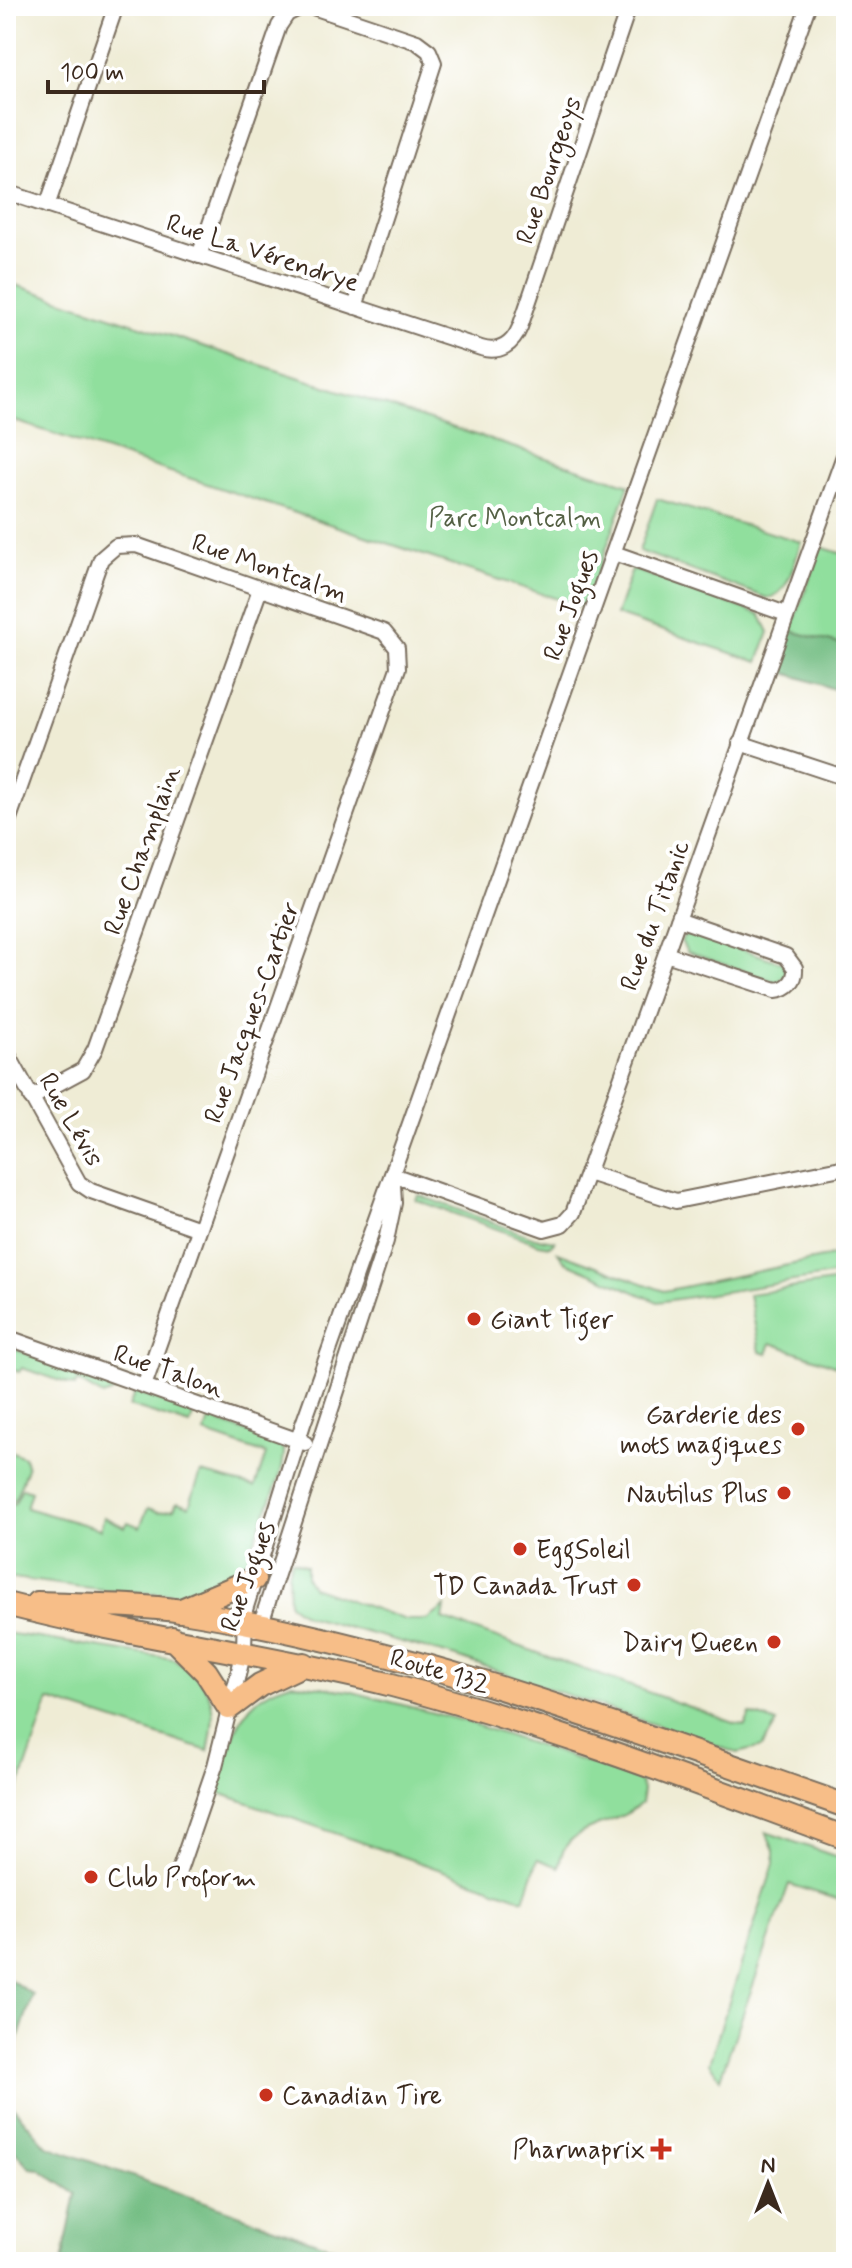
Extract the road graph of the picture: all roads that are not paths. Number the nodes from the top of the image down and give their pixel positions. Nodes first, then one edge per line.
1 (116, 6) edge
2 (303, 6) edge
3 (310, 6) edge
4 (629, 6) edge
5 (808, 6) edge
6 (6, 192) edge
7 (47, 206) junction
8 (199, 256) junction
9 (355, 307) junction
10 (505, 346) joint
11 (846, 450) edge
12 (843, 468) edge
13 (614, 553) junction
14 (260, 589) junction
15 (786, 614) junction
16 (399, 652) joint
17 (740, 743) junction
18 (846, 778) edge
19 (6, 827) edge
20 (678, 919) junction
21 (666, 954) junction
22 (6, 1051) edge
23 (31, 1098) junction
24 (846, 1167) edge
25 (588, 1173) junction
26 (393, 1175) junction
27 (199, 1229) junction
28 (6, 1337) edge
29 (144, 1386) junction
30 (297, 1440) junction
31 (316, 1447) junction
32 (254, 1579) junction
33 (6, 1603) edge
34 (179, 1611) junction
35 (251, 1624) junction
36 (172, 1638) junction
37 (244, 1651) junction
38 (304, 1664) junction
39 (229, 1708) junction
40 (846, 1806) edge
41 (846, 1838) edge
42 (178, 1874) dead end

1 - 7 street
2 - 8 street
3 - 9 street
4 - 10 street, Rue Bourgeoys
5 - 13 street, Rue Jogues
6 - 7 street, Rue La Vérendrye
7 - 8 street, Rue La Vérendrye
8 - 9 street, Rue La Vérendrye
9 - 10 street, Rue La Vérendrye
11 - 12 street, Rue du Titanic
12 - 15 street, Rue du Titanic
13 - 15 street
13 - 26 street, Rue Jogues
14 - 16 street, Rue Montcalm
14 - 19 street, Rue Montcalm
14 - 23 street, Rue Champlain
15 - 17 street, Rue du Titanic
16 - 27 street, Rue Jacques-Cartier
17 - 18 street
17 - 20 street, Rue du Titanic
20 - 21 street, Rue du Titanic
20 - 21 street
21 - 25 street, Rue du Titanic
22 - 23 street, Rue Lévis
23 - 27 street, Rue Lévis
24 - 25 street
25 - 26 street, Rue du Titanic
26 - 30 street, Rue Jogues
26 - 31 street, Rue Jogues
27 - 29 street, Rue Jacques-Cartier
28 - 29 street, Rue Talon
29 - 30 street, Rue Talon
30 - 31 street, Rue Talon
30 - 32 street, Rue Jogues
31 - 35 street, Rue Jogues
32 - 34 highway
32 - 35 street, Rue Jogues
33 - 34 highway, Route 132
33 - 36 highway, Route 132
34 - 35 highway, Route 132
35 - 37 street, Rue Jogues
35 - 40 highway, Route 132
36 - 37 highway, Route 132
36 - 39 highway
37 - 38 highway, Route 132
37 - 39 street, Rue Jogues
38 - 39 highway
38 - 41 highway, Route 132
39 - 42 street, Rue Jogues

